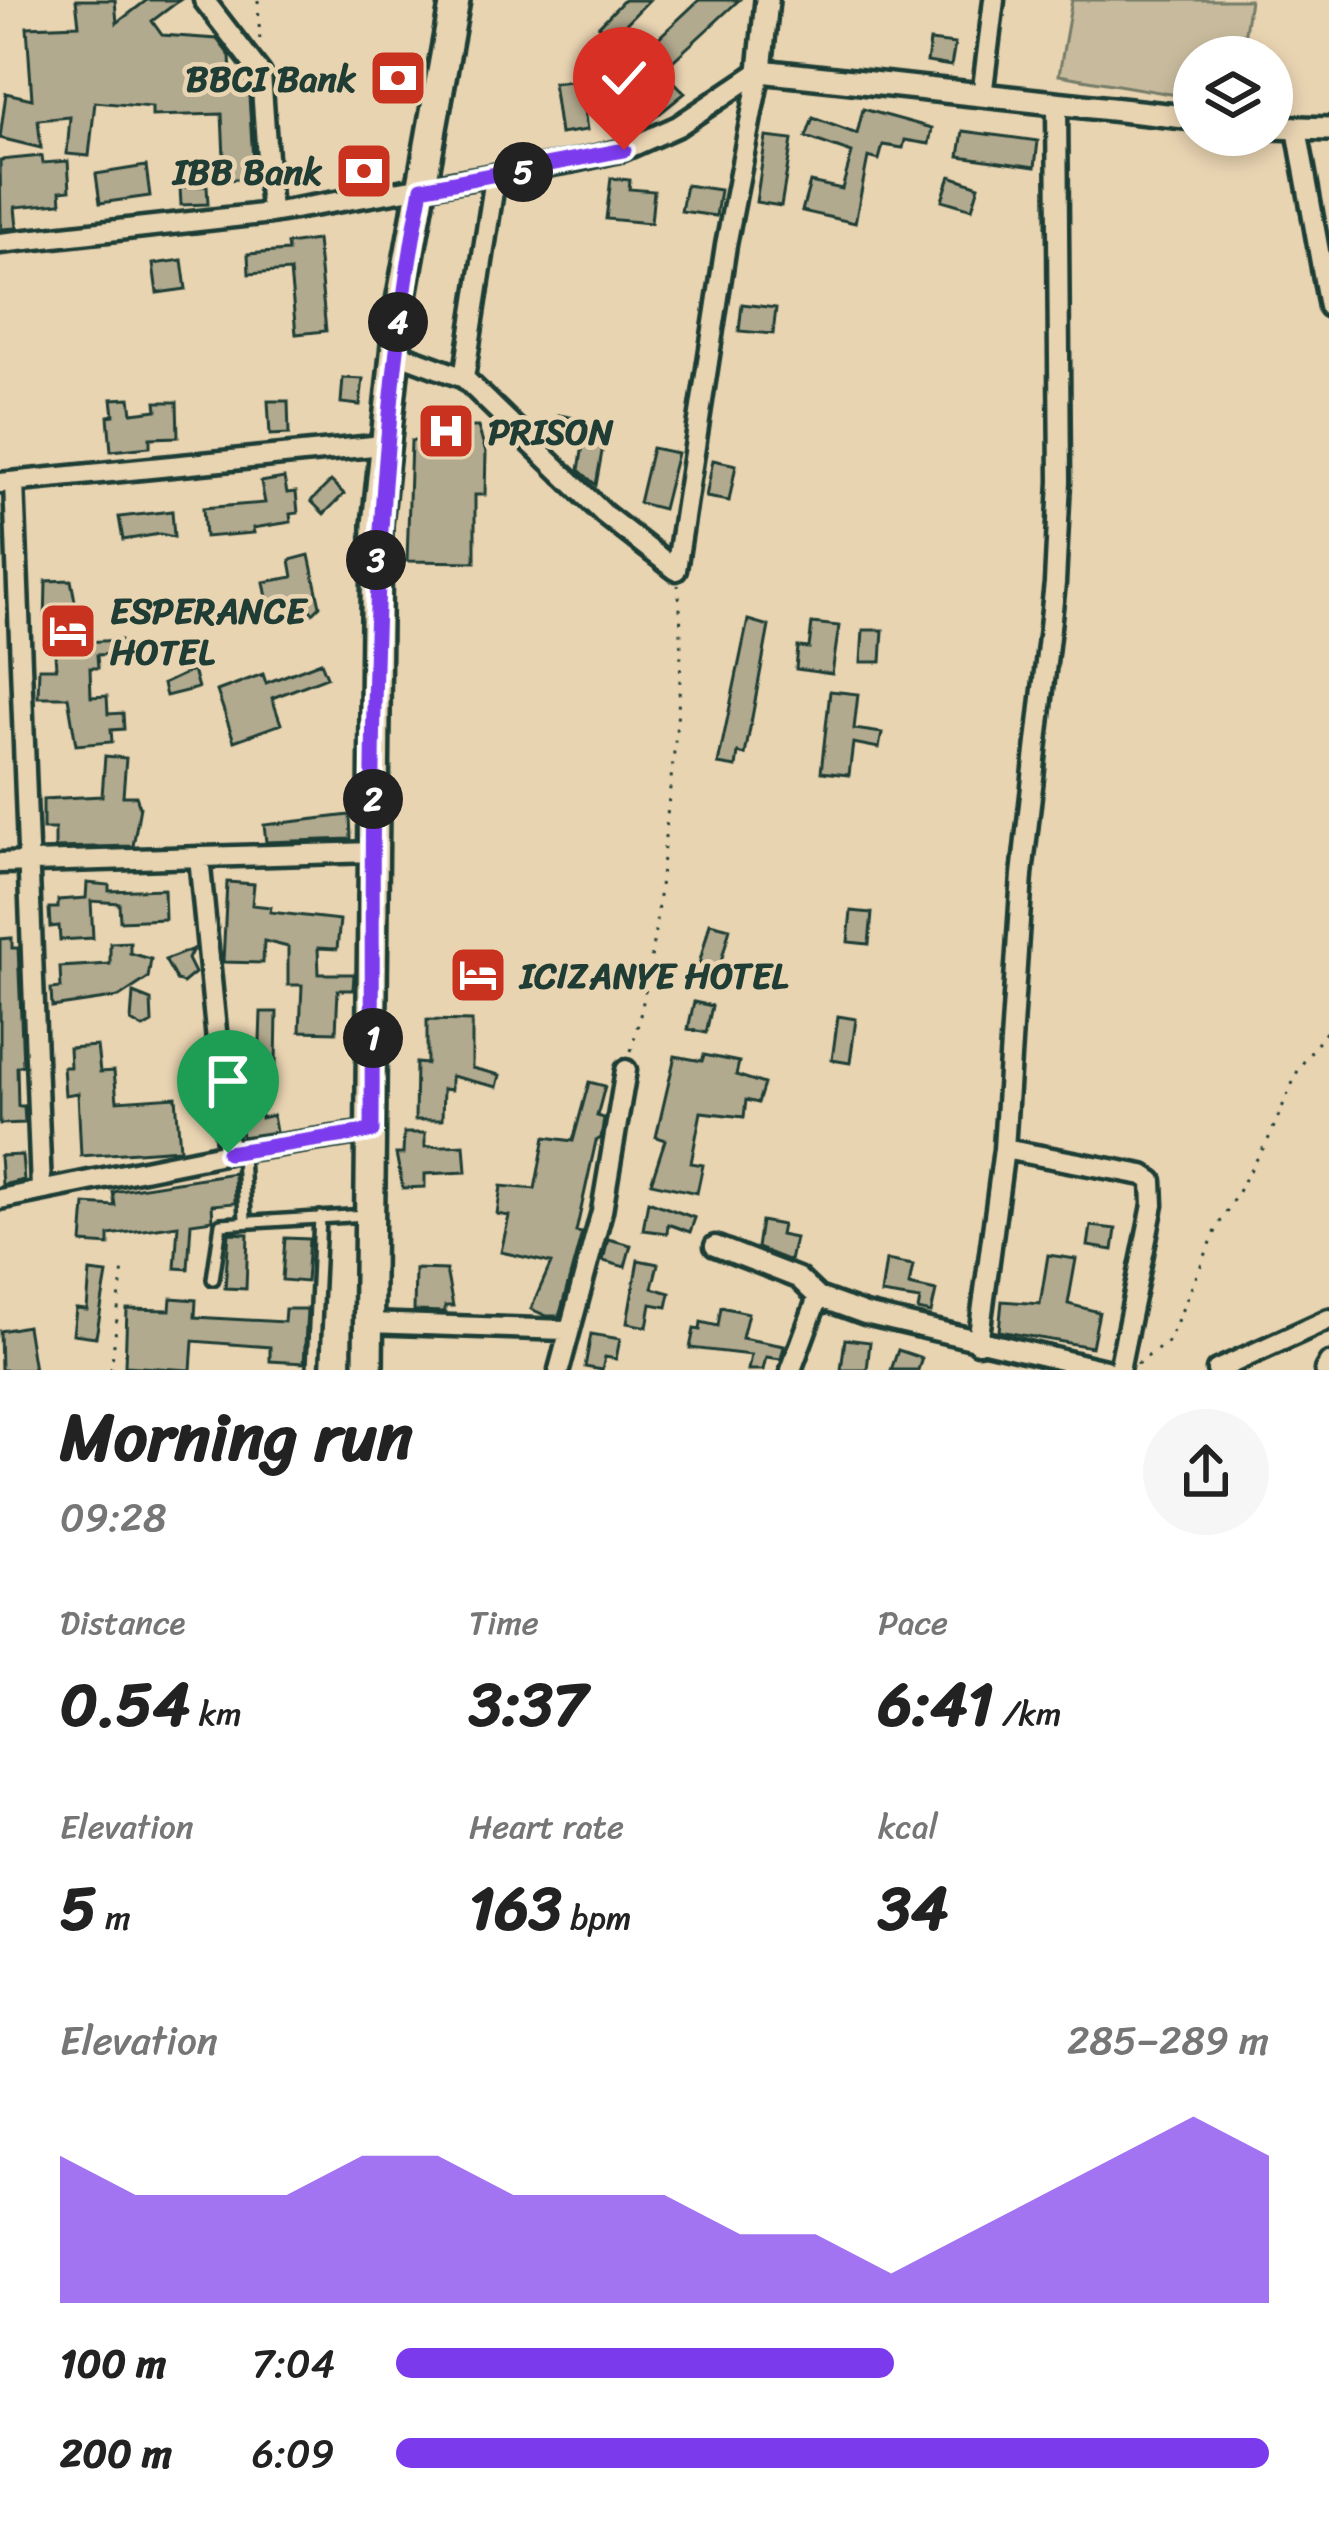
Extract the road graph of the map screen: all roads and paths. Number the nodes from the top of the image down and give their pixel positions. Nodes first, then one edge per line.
1 (204, 0) edge
2 (258, 0) edge
3 (455, 0) edge
4 (767, 0) edge
5 (994, 0) edge
6 (760, 71) junction
7 (261, 74) junction
8 (982, 96) junction
9 (1057, 105) junction
10 (1173, 116) edge
11 (1293, 129) edge
12 (1298, 129) junction
13 (1329, 129) edge
14 (496, 178) junction
15 (422, 188) junction
16 (271, 213) junction
17 (0, 243) edge
18 (1329, 307) edge
19 (394, 352) junction
20 (464, 378) junction
21 (383, 445) junction
22 (7, 482) edge
23 (676, 570) junction
24 (374, 852) junction
25 (199, 856) junction
26 (32, 861) junction
27 (0, 863) edge
28 (1329, 1028) edge
29 (626, 1070) joint
30 (372, 1131) junction
31 (1004, 1149) junction
32 (235, 1152) junction
33 (40, 1190) junction
34 (0, 1199) edge
35 (372, 1215) junction
36 (320, 1217) junction
37 (245, 1220) junction
38 (715, 1246) dead end
39 (123, 1267) dead end
40 (213, 1279) dead end
41 (818, 1298) junction
42 (1329, 1319) edge
43 (369, 1323) junction
44 (566, 1330) junction
45 (978, 1342) junction
46 (111, 1370) edge
47 (313, 1370) edge
48 (368, 1370) edge
49 (559, 1370) edge
50 (791, 1370) edge
51 (1105, 1370) edge
52 (1122, 1370) edge
53 (1217, 1370) edge

1 - 7 street
2 - 7 path
3 - 15 main road
4 - 6 street
5 - 8 street
6 - 8 street
6 - 14 street
6 - 23 street
7 - 16 street
8 - 9 street
9 - 10 street
9 - 31 street
11 - 12 street
12 - 13 street
12 - 18 street
14 - 15 street
14 - 20 street
15 - 16 street
15 - 19 main road
16 - 17 street
19 - 20 street
19 - 21 main road
20 - 23 street
21 - 22 street
21 - 24 main road
22 - 26 street
23 - 29 path
24 - 25 street
24 - 30 main road
25 - 26 street
25 - 32 street
26 - 27 street
26 - 33 street
28 - 52 path
29 - 44 street
30 - 32 street
30 - 35 main road
31 - 45 street
31 - 52 street
32 - 33 street
32 - 37 lane
33 - 34 street
35 - 36 lane
35 - 43 main road
36 - 37 lane
36 - 47 lane
37 - 40 lane
38 - 41 street
39 - 46 path
41 - 45 street
41 - 50 street
42 - 53 street
43 - 44 street
43 - 48 main road
44 - 49 street
45 - 51 street

